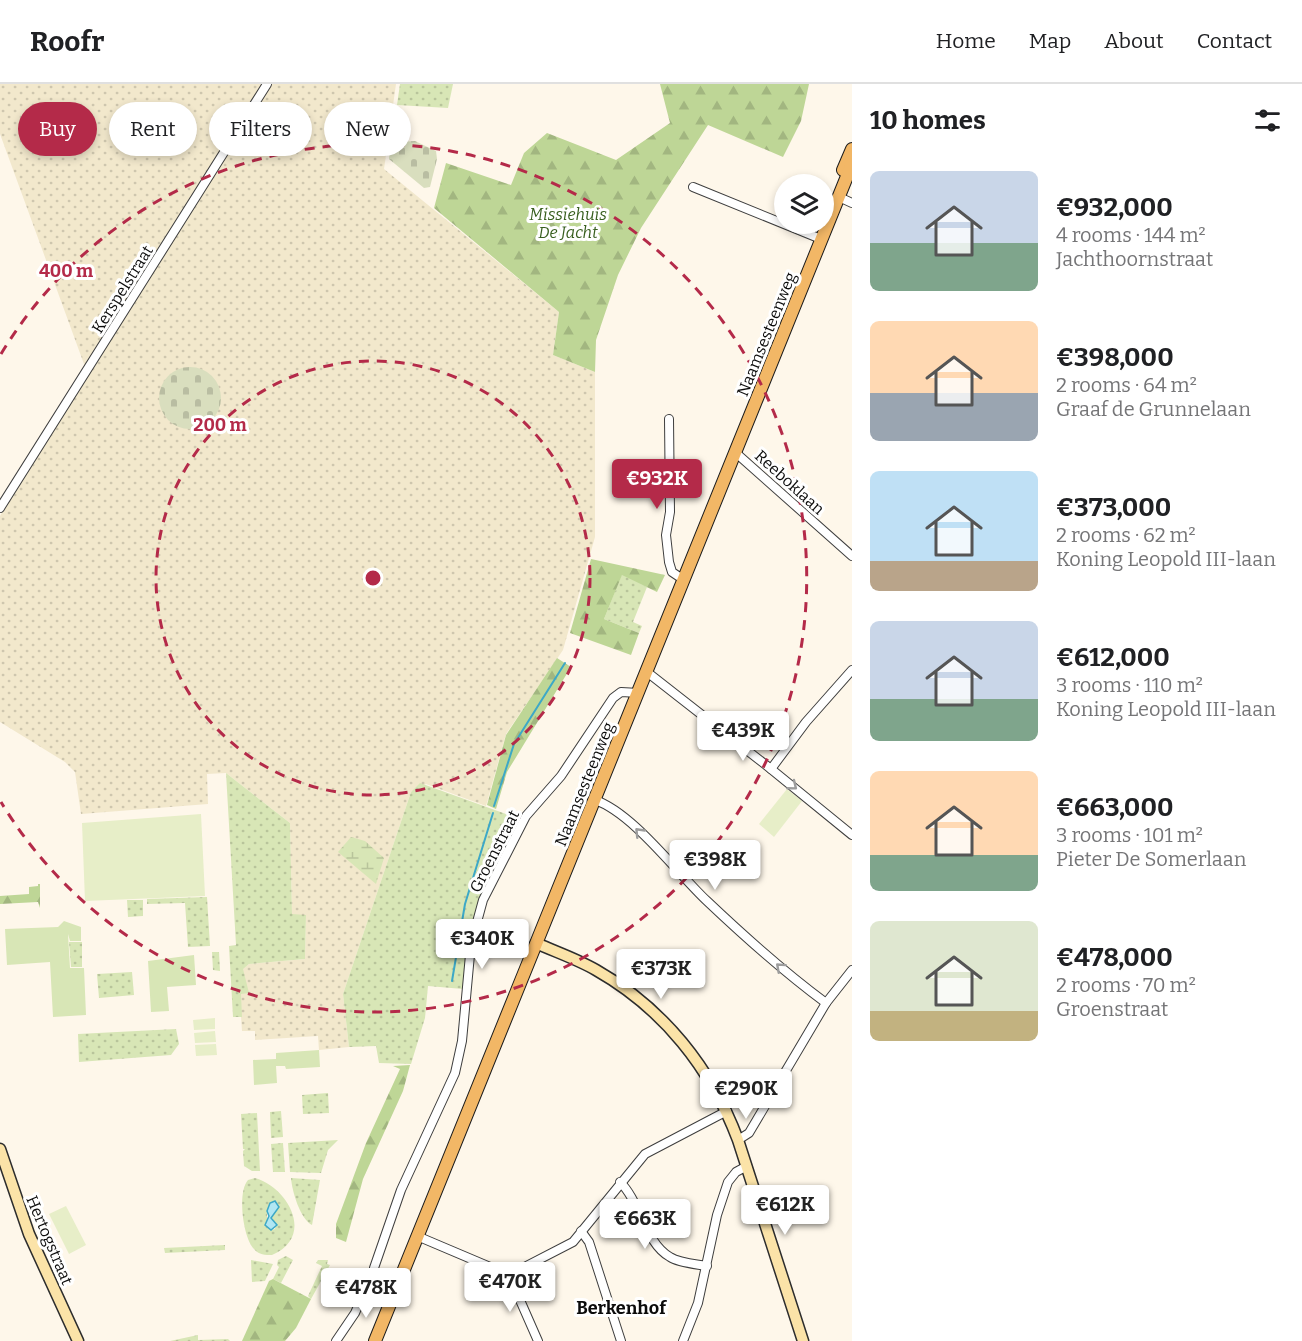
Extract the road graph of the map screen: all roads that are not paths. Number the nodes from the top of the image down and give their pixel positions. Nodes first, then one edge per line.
1 (267, 84) edge
2 (852, 149) edge
3 (852, 164) edge
4 (693, 187) dead end
5 (834, 194) edge
6 (839, 197) junction
7 (852, 203) edge
8 (821, 234) edge
9 (821, 239) junction
10 (669, 419) dead end
11 (736, 453) junction
12 (0, 508) edge
13 (852, 556) edge
14 (684, 580) junction
15 (852, 670) edge
16 (647, 672) junction
17 (639, 693) junction
18 (771, 769) junction
19 (595, 800) junction
20 (852, 835) edge
21 (536, 943) junction
22 (852, 970) edge
23 (826, 1003) junction
24 (727, 1111) junction
25 (738, 1140) junction
26 (0, 1149) edge
27 (747, 1166) junction
28 (620, 1182) junction
29 (581, 1231) junction
30 (417, 1236) junction
31 (707, 1266) junction
32 (374, 1268) dead end
33 (509, 1275) junction
34 (369, 1281) dead end
35 (78, 1341) edge
36 (336, 1341) edge
37 (375, 1341) edge
38 (538, 1341) edge
39 (621, 1341) edge
40 (683, 1341) edge
41 (803, 1341) edge

1 - 12 street, Kerspelstraat
2 - 5 main road
3 - 6 main road, Naamsesteenweg
4 - 9 street
6 - 7 street
6 - 9 main road, Naamsesteenweg
8 - 9 main road, Naamsesteenweg
9 - 11 main road, Naamsesteenweg
10 - 14 street
11 - 13 street, Reeboklaan
11 - 14 main road, Naamsesteenweg
14 - 16 main road, Naamsesteenweg
15 - 18 street
16 - 17 main road, Naamsesteenweg
16 - 18 street
17 - 19 main road, Naamsesteenweg
17 - 32 street, Groenstraat
18 -> 20 street
19 - 21 main road, Naamsesteenweg
23 -> 19 street
21 - 24 street
21 - 30 main road, Naamsesteenweg
22 - 23 street
23 - 25 street
24 - 25 street
24 - 28 street
25 - 27 street
26 - 35 street, Hertogstraat
27 - 31 street
27 - 41 street
28 - 29 street
28 - 31 street
29 - 33 street
29 - 39 street
30 - 33 street
30 - 37 main road, Naamsesteenweg
31 - 40 street
33 - 38 street
34 - 36 street

